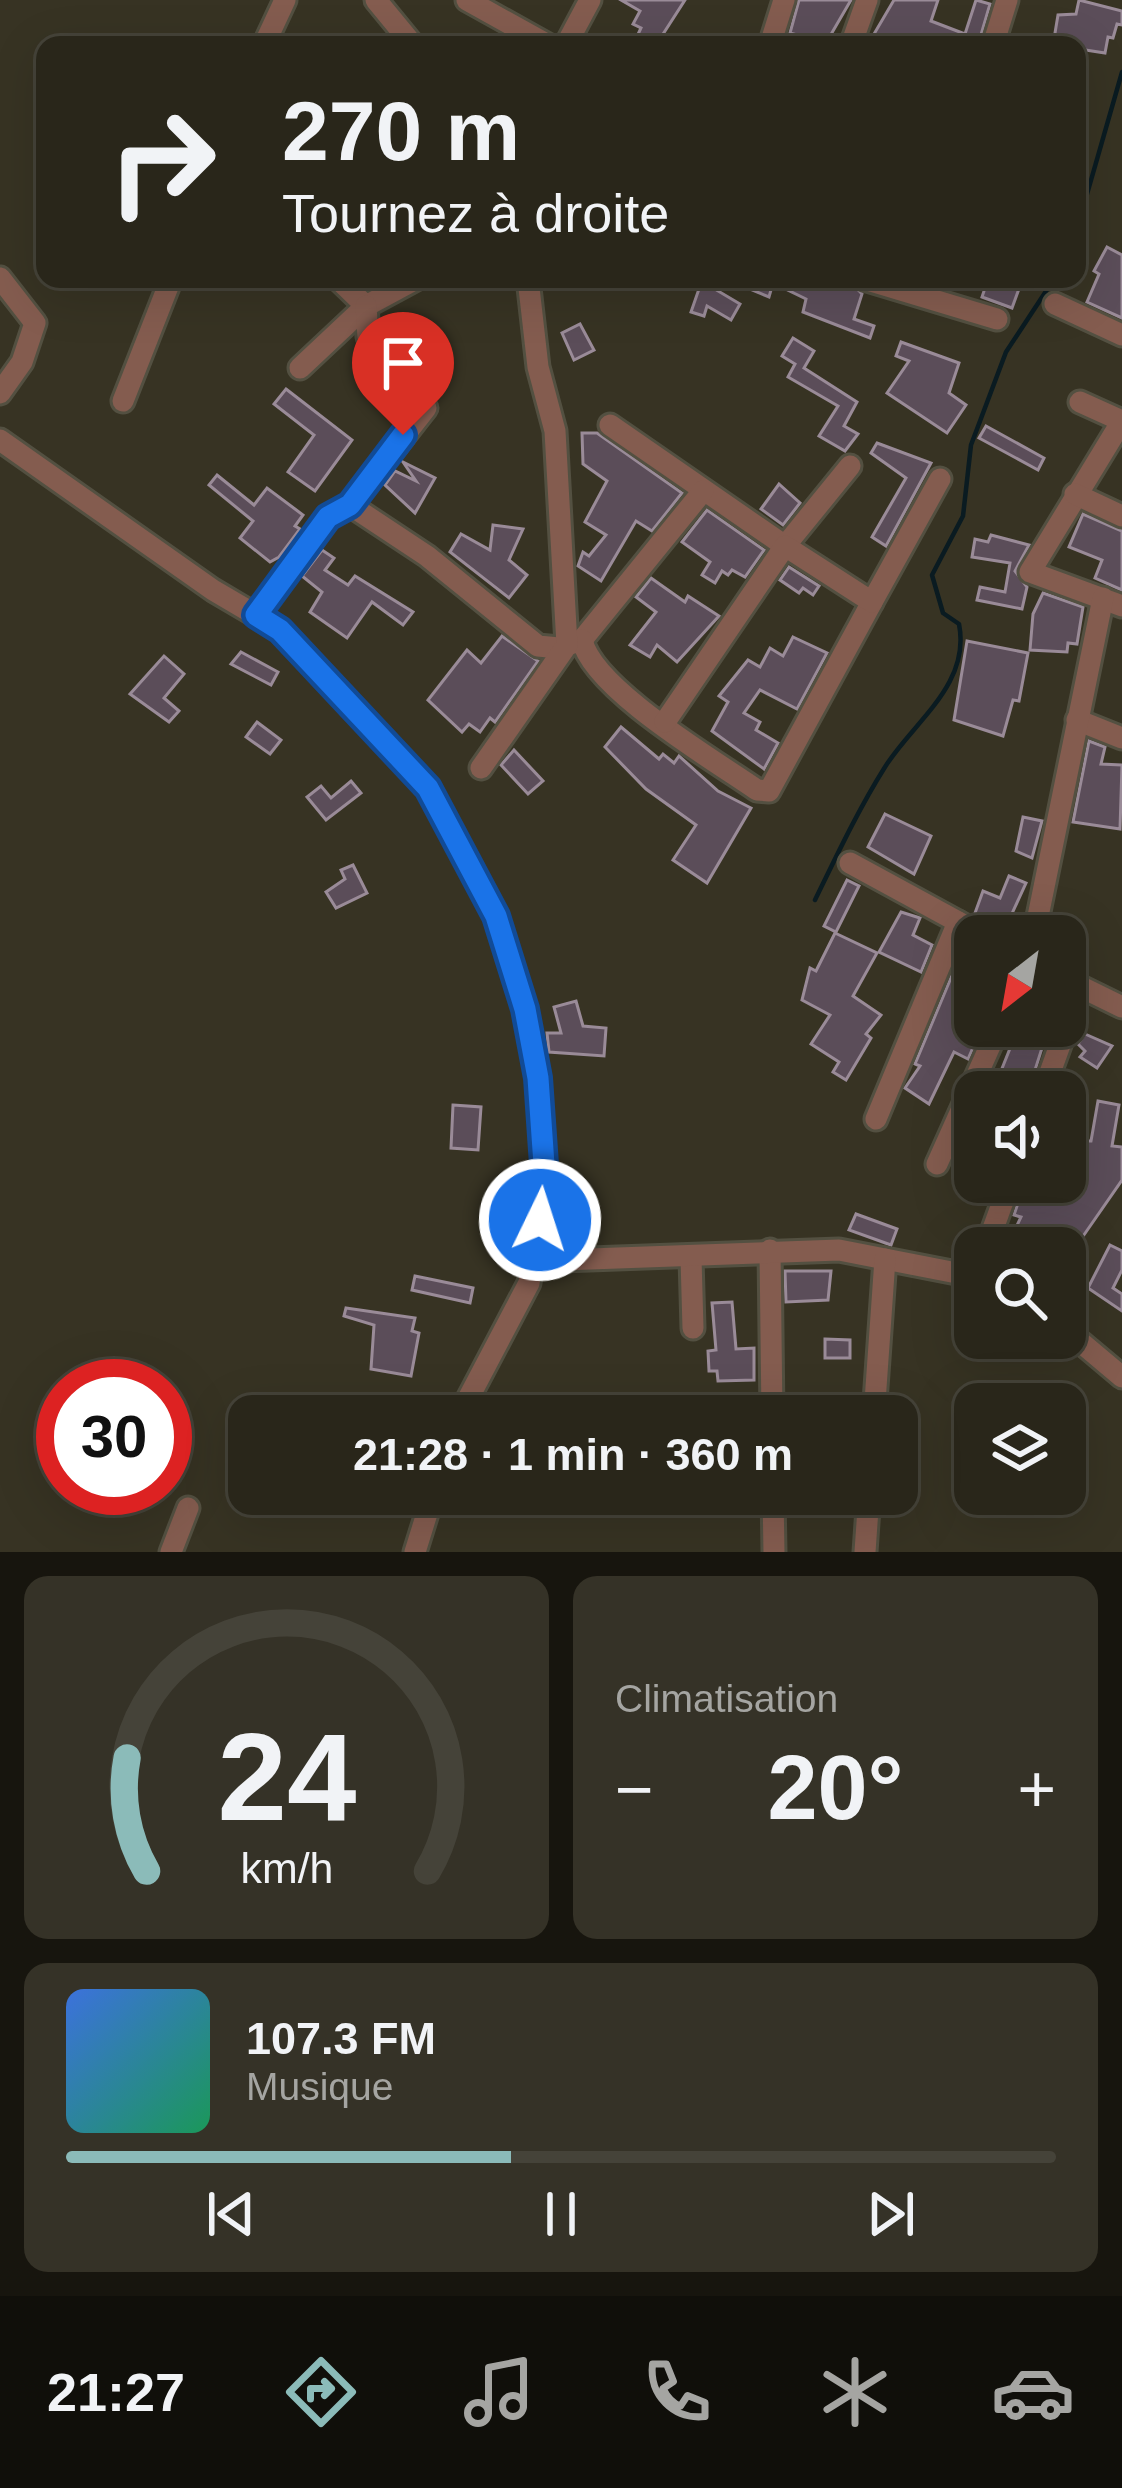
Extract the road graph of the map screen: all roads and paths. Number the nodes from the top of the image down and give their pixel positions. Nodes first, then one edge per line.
1 (285, 0) edge
2 (376, 0) edge
3 (467, 0) edge
4 (590, 0) edge
5 (784, 0) edge
6 (867, 0) edge
7 (1007, 0) edge
8 (268, 36) edge
9 (406, 36) edge
10 (532, 36) edge
11 (571, 36) edge
12 (773, 36) edge
13 (853, 36) edge
14 (996, 36) edge
15 (0, 278) edge
16 (167, 288) edge
17 (347, 288) edge
18 (399, 288) edge
19 (529, 288) edge
20 (922, 288) edge
21 (1055, 304) dead end
22 (366, 306) junction
23 (997, 319) dead end
24 (1122, 335) edge
25 (300, 368) dead end
26 (0, 393) edge
27 (123, 400) dead end
28 (1079, 402) dead end
29 (610, 425) dead end
30 (0, 440) edge
31 (850, 466) dead end
32 (940, 478) dead end
33 (703, 491) junction
34 (1075, 494) junction
35 (350, 505) junction
36 (1122, 516) edge
37 (785, 546) junction
38 (872, 602) junction
39 (1112, 602) edge
40 (256, 615) junction
41 (569, 644) junction
42 (1077, 720) junction
43 (665, 722) junction
44 (1122, 738) edge
45 (481, 768) dead end
46 (850, 863) dead end
47 (1038, 915) edge
48 (954, 920) edge
49 (954, 932) edge
50 (1086, 989) edge
51 (1122, 1007) edge
52 (990, 1047) edge
53 (876, 1119) dead end
54 (937, 1164) dead end
55 (770, 1250) junction
56 (692, 1258) junction
57 (885, 1259) junction
58 (534, 1262) junction
59 (954, 1272) edge
60 (693, 1328) dead end
61 (1086, 1347) edge
62 (1122, 1377) edge
63 (470, 1395) edge
64 (772, 1395) edge
65 (875, 1395) edge
66 (185, 1515) edge
67 (427, 1515) edge
68 (773, 1515) edge
69 (868, 1515) edge
70 (171, 1552) edge
71 (415, 1552) edge
72 (774, 1552) edge
73 (865, 1552) edge

1 - 8 street
2 - 9 street
3 - 10 street
4 - 11 street
5 - 12 street
6 - 13 street
7 - 14 street
15 - 26 street
16 - 27 street
17 - 22 street
18 - 22 street
19 - 41 street
20 - 23 street
21 - 24 street
22 - 25 street
22 - 35 street
28 - 34 street
29 - 33 street
30 - 40 street
31 - 37 street
32 - 38 street
33 - 37 street
33 - 41 street
34 - 36 street
34 - 39 street
35 - 40 street
35 - 41 street
37 - 38 street
37 - 43 street
38 - 43 street
39 - 42 street
40 - 58 street
41 - 43 street
41 - 45 street
42 - 44 street
42 - 47 street
46 - 48 street
49 - 53 street
50 - 51 street
52 - 54 street
55 - 56 street
55 - 57 street
55 - 64 street
56 - 58 street
56 - 60 street
57 - 59 street
57 - 65 street
58 - 63 street
61 - 62 street
66 - 70 street
67 - 71 street
68 - 72 street
69 - 73 street

